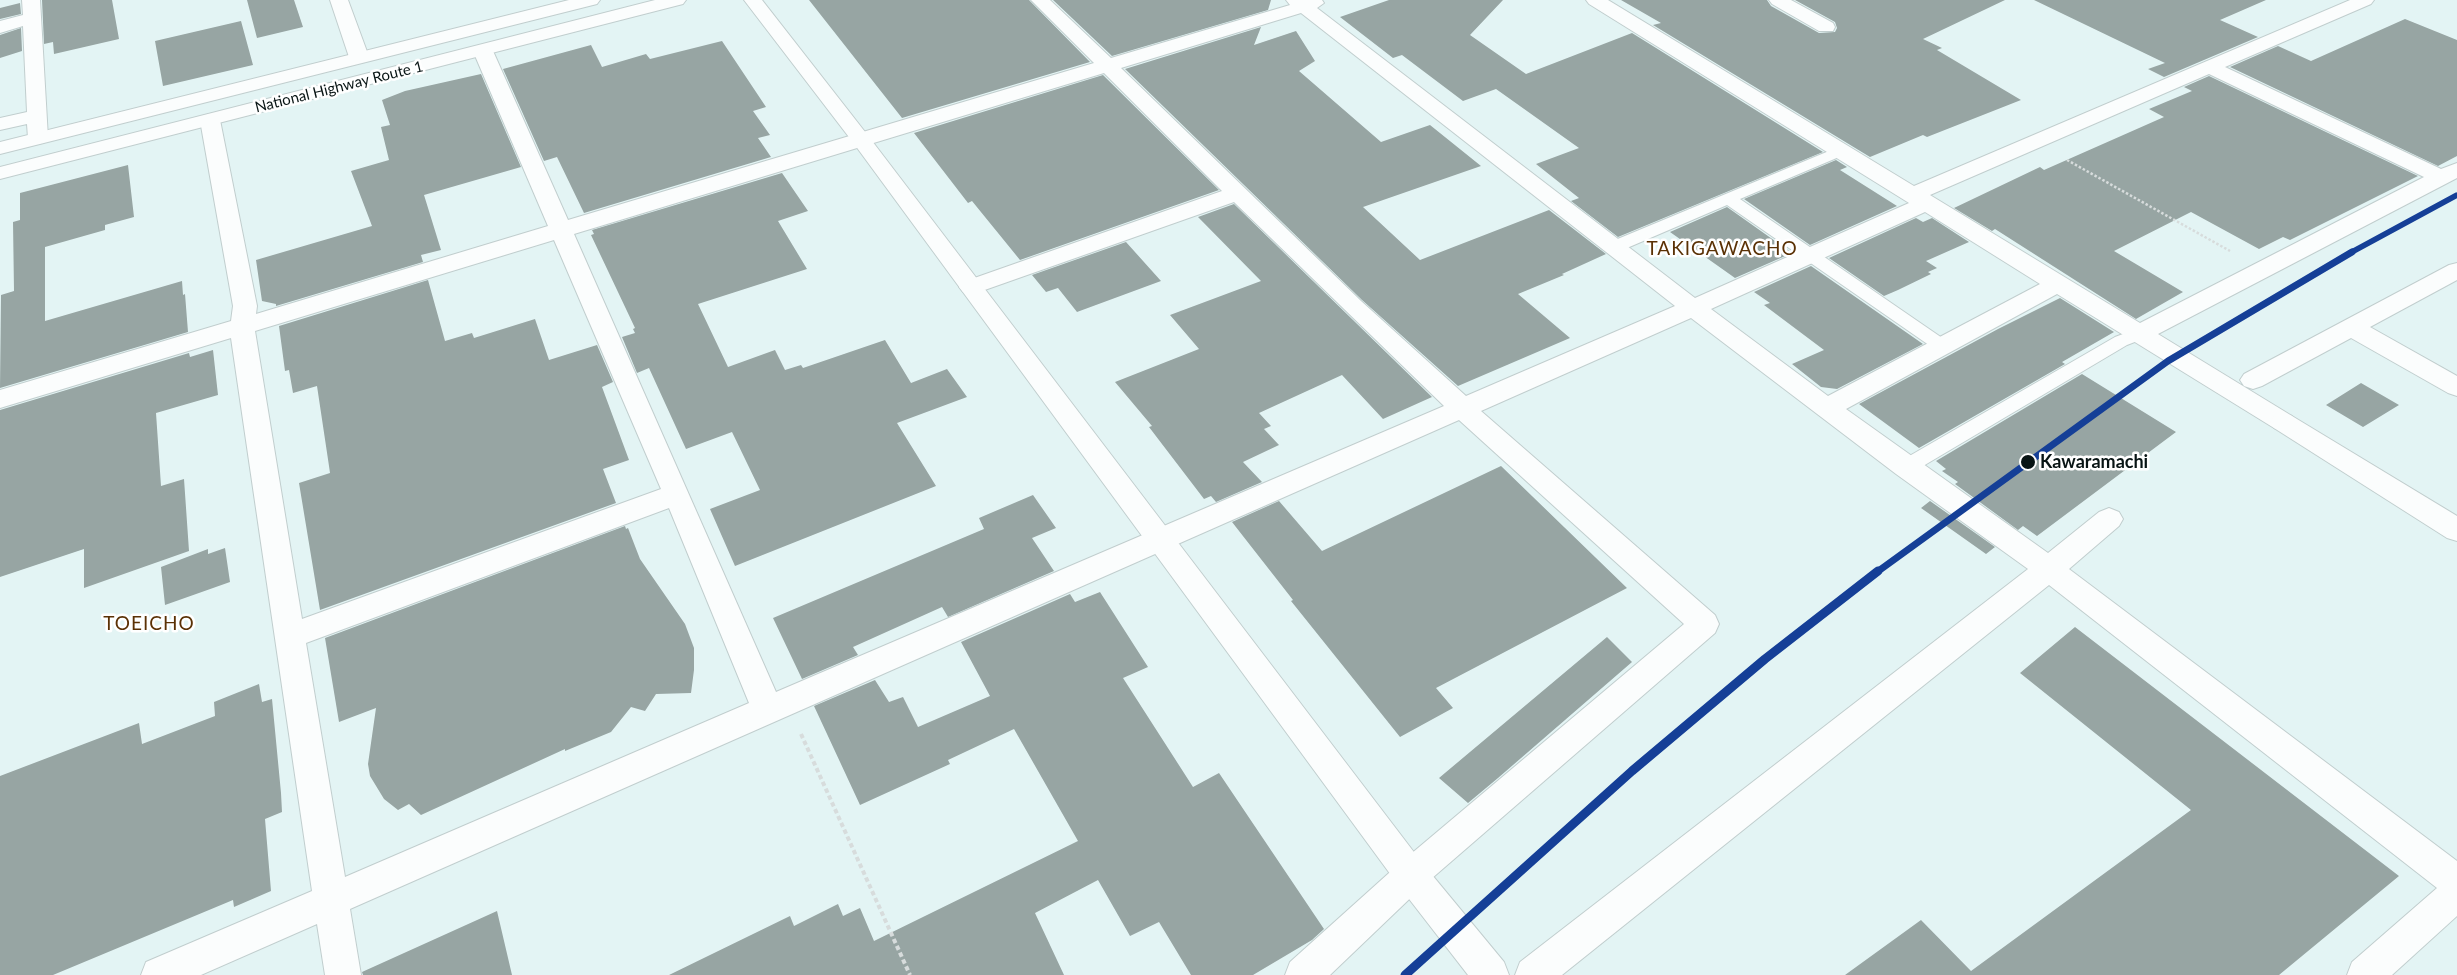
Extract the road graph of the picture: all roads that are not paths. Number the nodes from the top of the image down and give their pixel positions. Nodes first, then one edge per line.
1 (340, 0) edge
2 (591, 0) edge
3 (677, 0) edge
4 (753, 0) edge
5 (1040, 0) edge
6 (1324, 0) edge
7 (1595, 0) edge
8 (1778, 0) edge
9 (2366, 0) edge
10 (1299, 3) edge
11 (32, 9) edge
12 (0, 27) edge
13 (1826, 27) dead end
14 (483, 51) junction
15 (359, 57) junction
16 (1108, 66) junction
17 (2209, 67) junction
18 (38, 115) junction
19 (210, 120) junction
20 (0, 124) edge
21 (38, 138) junction
22 (862, 141) junction
23 (0, 148) edge
24 (1841, 151) junction
25 (0, 173) edge
26 (2449, 173) edge
27 (1237, 193) junction
28 (1728, 198) junction
29 (1919, 200) junction
30 (562, 231) junction
31 (1614, 247) junction
32 (1812, 256) junction
33 (2457, 270) edge
34 (2058, 284) junction
35 (971, 287) junction
36 (1693, 308) junction
37 (2351, 327) junction
38 (242, 328) junction
39 (2139, 334) junction
40 (1942, 346) junction
41 (2253, 380) dead end
42 (2457, 386) edge
43 (0, 399) edge
44 (1462, 408) junction
45 (1827, 408) junction
46 (1906, 467) junction
47 (677, 494) junction
48 (2109, 519) dead end
49 (2457, 530) edge
50 (1161, 540) junction
51 (2049, 569) junction
52 (290, 636) junction
53 (776, 707) junction
54 (1411, 875) junction
55 (2457, 882) edge
56 (2457, 893) edge
57 (332, 900) junction
58 (159, 975) edge
59 (343, 975) edge
60 (1303, 975) edge
61 (1491, 975) edge
62 (1533, 975) edge
63 (2365, 975) edge

1 - 15 main road
2 - 15 main road, National Highway Route 1
3 - 14 main road, National Highway Route 1
4 - 22 main road
5 - 16 main road
6 - 10 main road
7 - 24 main road
8 - 13 main road
9 - 17 main road
10 - 16 main road
10 - 31 main road
11 - 12 main road
11 - 18 main road
14 - 19 main road, National Highway Route 1
14 - 30 main road
15 - 21 main road, National Highway Route 1
16 - 22 main road
16 - 27 main road
17 - 26 main road
17 - 29 main road
18 - 20 main road
18 - 21 main road
19 - 25 main road, National Highway Route 1
19 - 38 main road
21 - 23 main road, National Highway Route 1
22 - 30 main road
22 - 35 main road
24 - 28 lane
24 - 29 main road
26 - 39 main road
27 - 35 main road
27 - 44 main road
28 - 31 lane
28 - 32 lane
29 - 32 main road
29 - 34 main road
30 - 38 main road
30 - 47 main road
31 - 36 main road
32 - 36 main road
32 - 40 lane
33 - 37 main road
34 - 39 main road
34 - 40 main road
35 - 50 main road
36 - 44 main road
36 - 45 main road
37 - 41 main road
37 - 42 main road
38 - 43 main road
38 - 52 main road
39 - 46 lane
39 - 49 main road
40 - 45 main road
44 - 50 main road
44 - 54 main road
45 - 46 main road
46 - 51 main road
47 - 52 main road
47 - 53 main road
48 - 51 main road
50 - 53 main road
50 - 54 main road
51 - 55 main road
51 - 62 main road
52 - 57 main road
53 - 57 main road
54 - 60 main road
54 - 61 main road
56 - 63 main road
57 - 58 main road
57 - 59 main road

